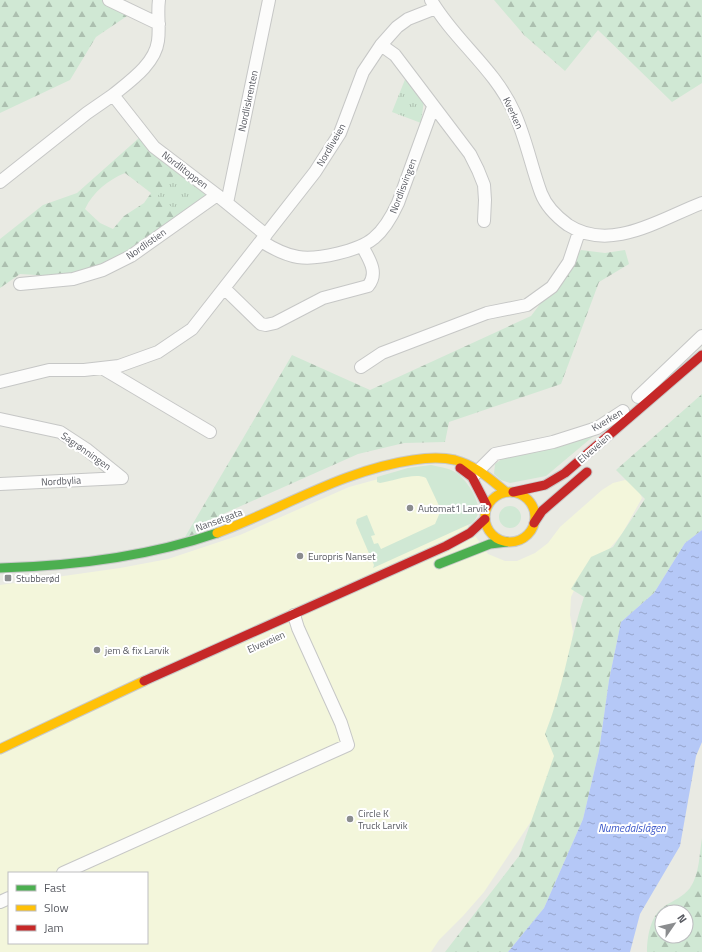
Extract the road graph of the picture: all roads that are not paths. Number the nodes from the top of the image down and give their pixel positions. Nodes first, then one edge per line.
1 (109, 0) edge
2 (159, 0) edge
3 (269, 0) edge
4 (433, 4) edge
5 (159, 24) junction
6 (381, 44) junction
7 (113, 95) junction
8 (433, 107) junction
9 (0, 182) edge
10 (217, 195) junction
11 (227, 203) junction
12 (702, 203) edge
13 (484, 222) dead end
14 (579, 232) junction
15 (264, 238) junction
16 (362, 246) junction
17 (20, 284) dead end
18 (225, 289) junction
19 (702, 336) edge
20 (702, 355) edge
21 (102, 368) junction
22 (361, 368) dead end
23 (0, 382) edge
24 (0, 419) edge
25 (210, 432) dead end
26 (594, 466) dead end
27 (475, 473) junction
28 (122, 478) joint
29 (0, 484) edge
30 (510, 492) junction
31 (487, 506) junction
32 (485, 519) junction
33 (534, 523) junction
34 (508, 542) junction
35 (0, 568) edge
36 (429, 569) dead end
37 (294, 615) junction
38 (149, 689) dead end
39 (22, 739) junction
40 (0, 749) edge
41 (65, 872) edge

1 - 5 street
2 - 5 street
3 - 11 street, Nordliskrenten
4 - 6 street, Nordliveien
4 - 14 street, Kverken
5 - 7 street
6 - 8 street
6 - 15 street, Nordliveien
7 - 9 street
7 - 10 street, Nordlitoppen
8 - 13 street
8 - 16 street, Nordlisvingen
10 - 11 street, Nordlitoppen
10 - 17 street, Nordlistien
11 - 15 street, Nordlitoppen
12 - 14 street, Kverken
14 - 22 street
15 - 16 street, Nordlisvingen
15 - 18 street, Nordliveien
16 - 18 street
18 - 21 street, Nordliveien
19 - 27 street, Kverken
20 - 30 main road, Elveveien
21 - 23 street, Nordliveien
21 - 25 street
24 - 28 street, Sagrønningen
26 - 33 main road, Elveveien
27 - 30 main road, Nansetgata
27 - 31 main road, Nansetgata
27 - 35 main road, Nansetgata
28 - 29 street, Nordbylia
30 - 31 main road
30 - 33 main road
31 - 32 main road
32 - 34 main road
32 - 37 main road, Elveveien
33 - 34 main road
34 - 36 main road
37 - 39 main road, Elveveien
37 - 41 street
38 - 39 main road, Elveveien
39 - 40 main road, Elveveien

